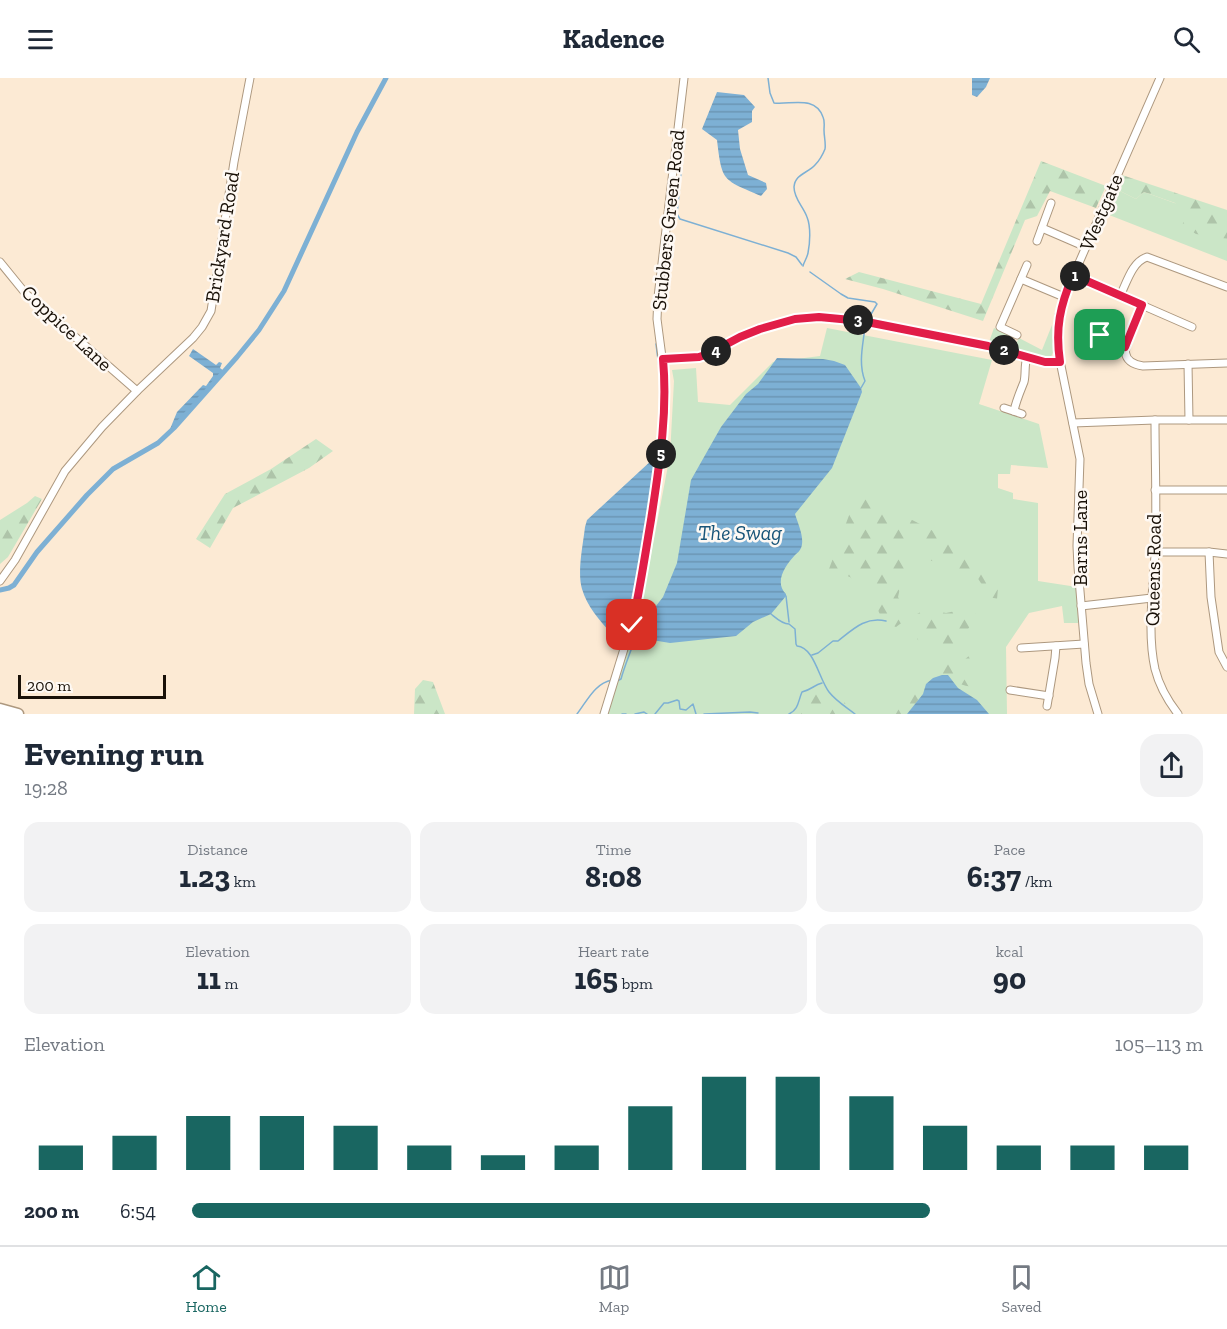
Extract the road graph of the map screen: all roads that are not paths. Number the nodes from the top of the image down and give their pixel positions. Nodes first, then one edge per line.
1 (250, 78) edge
2 (684, 78) edge
3 (1160, 78) edge
4 (1051, 203) dead end
5 (1042, 228) junction
6 (1037, 241) dead end
7 (1086, 247) junction
8 (0, 262) edge
9 (1027, 265) dead end
10 (1073, 275) junction
11 (1021, 279) junction
12 (1227, 287) edge
13 (1120, 296) junction
14 (1064, 297) junction
15 (1142, 305) junction
16 (1192, 327) dead end
17 (1017, 335) dead end
18 (1098, 338) dead end
19 (1125, 347) junction
20 (1059, 351) joint
21 (1027, 357) junction
22 (663, 359) junction
23 (1060, 362) junction
24 (1227, 363) edge
25 (1188, 364) junction
26 (136, 391) junction
27 (1004, 408) dead end
28 (1014, 411) junction
29 (1022, 414) dead end
30 (1155, 420) junction
31 (1189, 420) junction
32 (1227, 420) edge
33 (1073, 423) junction
34 (1155, 490) junction
35 (1227, 490) edge
36 (1155, 552) junction
37 (1209, 552) junction
38 (1227, 554) edge
39 (2, 578) edge
40 (1152, 598) junction
41 (1081, 606) junction
42 (1031, 639) dead end
43 (1084, 644) junction
44 (1056, 646) junction
45 (1031, 647) junction
46 (1021, 648) dead end
47 (1227, 667) edge
48 (1010, 690) dead end
49 (1049, 696) junction
50 (1047, 706) dead end
51 (0, 709) edge
52 (18, 714) edge
53 (604, 714) edge
54 (1098, 714) edge
55 (1178, 714) edge

1 - 26 street, Brickyard Road
2 - 22 street, Stubbers Green Road
3 - 7 street, Westgate
4 - 5 street
5 - 6 street
5 - 7 street
7 - 10 street, Westgate
8 - 26 street, Coppice Lane
9 - 11 street
10 - 13 street
10 - 14 street, Westgate
11 - 14 street
11 - 17 street
12 - 13 street
13 - 15 street
14 - 20 street, Westgate
15 - 16 street
15 - 19 street
18 - 19 street
19 - 25 street
20 - 23 street, Barns Lane
21 - 22 street
21 - 23 street
21 - 28 street
22 - 53 street, Stubbers Green Road
23 - 33 street, Barns Lane
24 - 25 street
25 - 31 street
26 - 39 street, Brickyard Road
27 - 28 street
28 - 29 street
30 - 31 street
30 - 33 street
30 - 34 street, Queens Road
31 - 32 street
33 - 41 street, Barns Lane
34 - 35 street
34 - 36 street, Queens Road
36 - 37 street
36 - 40 street, Queens Road
37 - 38 street
37 - 47 street
40 - 41 street
40 - 55 street, Queens Road
41 - 43 street, Barns Lane
42 - 45 street
43 - 44 street
43 - 54 street, Barns Lane
44 - 45 street
44 - 49 street
45 - 46 street
48 - 49 street
49 - 50 street
51 - 52 highway

